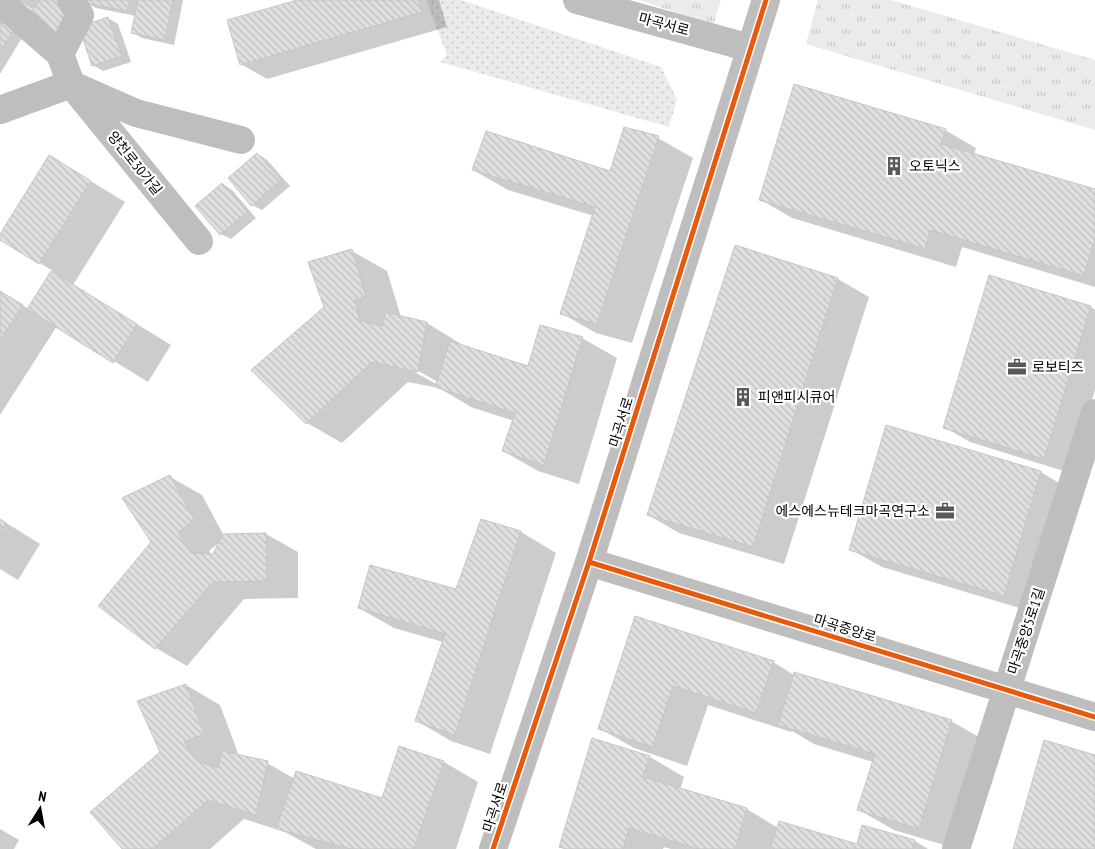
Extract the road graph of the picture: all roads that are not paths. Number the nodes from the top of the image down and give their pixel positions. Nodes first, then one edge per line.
1 (70, 0) edge
2 (577, 0) edge
3 (766, 0) edge
4 (0, 2) edge
5 (750, 48) junction
6 (60, 54) junction
7 (72, 84) junction
8 (0, 110) edge
9 (241, 140) dead end
10 (199, 241) dead end
11 (1095, 413) edge
12 (589, 562) junction
13 (1007, 690) junction
14 (1095, 717) edge
15 (493, 849) edge
16 (956, 849) edge

1 - 6 street
2 - 5 street, 마곡서로
3 - 5 street, 마곡서로
4 - 6 street, 양천로30가길
5 - 12 street, 마곡서로
6 - 7 street, 양천로30가길
7 - 8 street
7 - 9 street
7 - 10 street, 양천로30가길
11 - 13 street, 마곡중앙5로1길
12 - 13 street, 마곡중앙로
12 - 15 street, 마곡서로
13 - 14 street, 마곡중앙로
13 - 16 street, 마곡중앙5로1길

